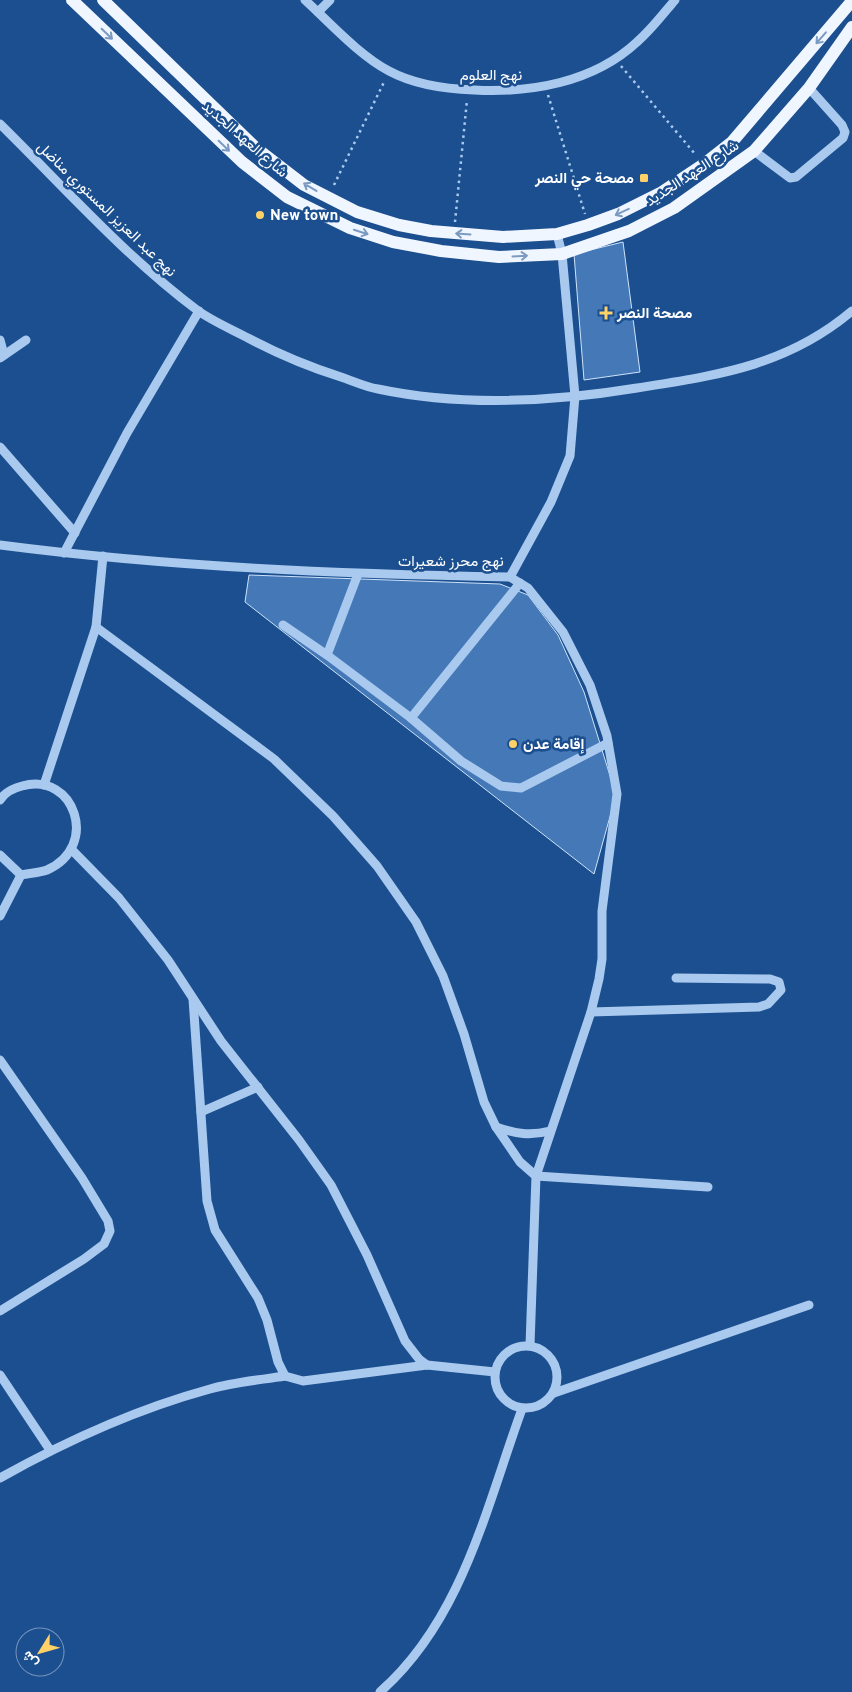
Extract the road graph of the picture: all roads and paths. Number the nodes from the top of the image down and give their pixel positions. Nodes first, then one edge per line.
1 (72, 0) edge
2 (103, 0) edge
3 (305, 0) edge
4 (330, 0) edge
5 (675, 0) edge
6 (852, 1) edge
7 (318, 12) junction
8 (852, 27) edge
9 (614, 58) junction
10 (389, 72) junction
11 (545, 87) junction
12 (809, 88) junction
13 (468, 90) junction
14 (0, 124) edge
15 (754, 151) junction
16 (704, 164) junction
17 (328, 198) junction
18 (588, 225) junction
19 (454, 233) junction
20 (557, 234) junction
21 (562, 254) junction
22 (199, 311) junction
23 (852, 311) edge
24 (0, 340) edge
25 (26, 340) dead end
26 (2, 357) edge
27 (575, 396) junction
28 (0, 447) edge
29 (75, 533) junction
30 (0, 545) edge
31 (64, 553) junction
32 (103, 556) junction
33 (358, 574) junction
34 (510, 577) junction
35 (520, 583) junction
36 (282, 625) dead end
37 (96, 627) junction
38 (327, 655) junction
39 (412, 718) junction
40 (608, 743) junction
41 (44, 785) junction
42 (1, 797) edge
43 (72, 850) junction
44 (0, 855) edge
45 (21, 875) junction
46 (0, 916) edge
47 (676, 978) dead end
48 (193, 998) junction
49 (591, 1012) junction
50 (0, 1060) edge
51 (258, 1087) junction
52 (201, 1112) junction
53 (496, 1127) junction
54 (550, 1131) junction
55 (536, 1176) junction
56 (708, 1187) dead end
57 (809, 1305) dead end
58 (0, 1310) edge
59 (530, 1345) junction
60 (427, 1365) junction
61 (495, 1372) junction
62 (0, 1375) edge
63 (285, 1376) junction
64 (554, 1393) junction
65 (522, 1409) junction
66 (50, 1450) junction
67 (0, 1478) edge
68 (380, 1692) edge

1 -> 21 main road, شارع العهد الجديد
17 -> 2 main road, شارع العهد الجديد
3 - 7 street, نهج العلوم
4 - 7 street
5 - 9 street, نهج العلوم
6 -> 16 main road, شارع العهد الجديد
7 - 10 street, نهج العلوم
8 - 12 main road, شارع العهد الجديد
9 - 11 street, نهج العلوم
9 - 16 path
10 - 13 street, نهج العلوم
10 - 17 path
11 - 13 street, نهج العلوم
11 - 18 path
12 - 15 main road, شارع العهد الجديد
12 - 15 street
13 - 19 path
14 - 22 street, نهج عبد العزيز المستوري مناضل
15 - 21 main road, شارع العهد الجديد
16 -> 18 main road, شارع العهد الجديد
17 - 19 main road, شارع العهد الجديد
18 - 20 main road, شارع العهد الجديد
20 -> 19 main road, شارع العهد الجديد
20 - 21 street, نهج محرز شعيرات
21 - 27 street, نهج محرز شعيرات
22 - 27 street, نهج عبد العزيز المستوري مناضل
22 - 29 street
23 - 27 street, نهج عبد العزيز المستوري مناضل
24 - 26 street
25 - 26 street
27 - 34 street, نهج محرز شعيرات
28 - 29 street
29 - 31 street
30 - 31 street, نهج محرز شعيرات
31 - 32 street, نهج محرز شعيرات
32 - 33 street, نهج محرز شعيرات
32 - 37 street
33 - 34 street, نهج محرز شعيرات
33 - 38 street
34 - 35 street
35 - 39 street
35 - 40 street
36 - 38 street
37 - 41 street
37 - 53 street
38 - 39 street
39 - 40 street
40 - 49 street
41 - 42 street
41 - 43 street
43 - 45 street
43 - 48 street
44 - 45 street
45 - 46 street
47 - 49 street
48 - 51 street
48 - 52 street
49 - 54 street
50 - 58 street
51 - 52 street
51 - 60 street
52 - 63 street
53 - 54 street
53 - 55 street
54 - 55 street
55 - 56 street
55 - 59 street
57 - 64 street
59 - 61 street
59 - 64 street
60 - 61 street
60 - 63 street
61 - 65 street
62 - 66 street
63 - 66 street
64 - 65 street
65 - 68 street
66 - 67 street

